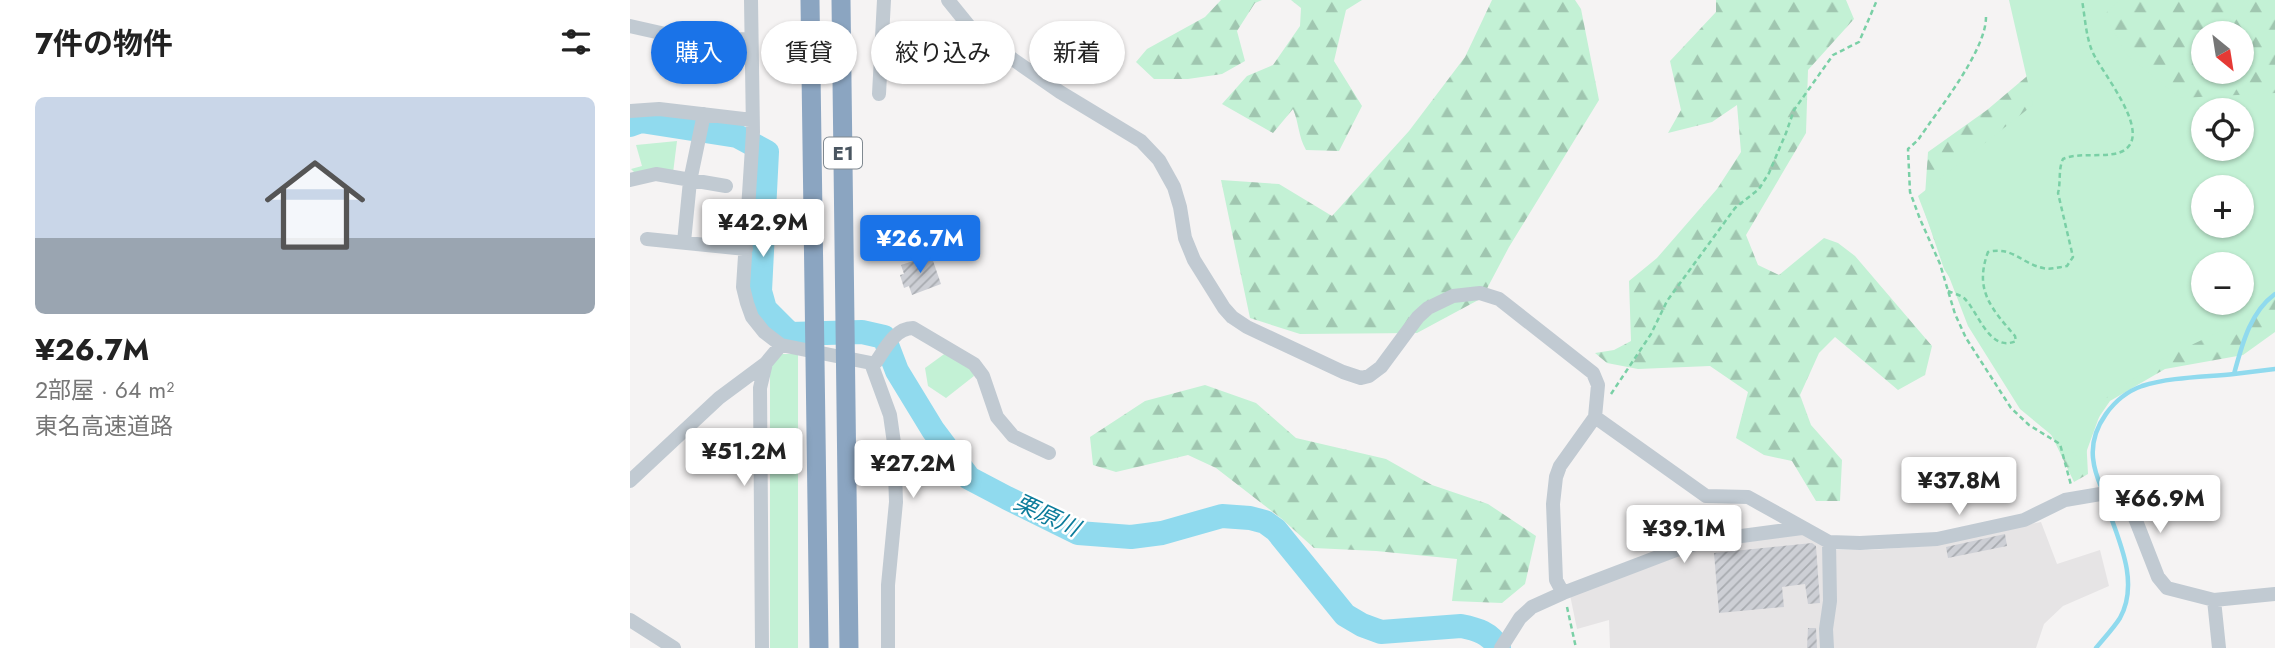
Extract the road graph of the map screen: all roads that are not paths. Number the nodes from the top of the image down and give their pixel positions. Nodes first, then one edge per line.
1 (751, 0) edge
2 (810, 0) edge
3 (841, 0) edge
4 (884, 0) edge
5 (948, 0) edge
6 (630, 26) edge
7 (751, 39) junction
8 (879, 94) dead end
9 (630, 111) edge
10 (704, 118) junction
11 (753, 126) junction
12 (630, 180) edge
13 (690, 181) junction
14 (726, 186) dead end
15 (647, 239) dead end
16 (684, 242) junction
17 (746, 249) junction
18 (781, 345) junction
19 (873, 362) junction
20 (766, 363) junction
21 (1595, 417) junction
22 (1049, 453) dead end
23 (630, 481) edge
24 (1802, 528) junction
25 (1829, 542) junction
26 (1563, 593) junction
27 (2275, 594) edge
28 (2214, 600) junction
29 (630, 620) edge
30 (1504, 643) edge
31 (674, 648) edge
32 (762, 648) edge
33 (819, 648) edge
34 (849, 648) edge
35 (888, 648) edge
36 (1827, 648) edge
37 (2219, 648) edge

1 - 7 street
2 - 33 highway, E1
3 - 34 highway, E1
4 - 8 street
5 - 21 street
6 - 7 street
7 - 11 street
9 - 10 street
10 - 11 street
10 - 13 street
11 - 17 street
12 - 13 street
13 - 14 street
13 - 16 street
15 - 16 street
16 - 17 street
17 - 18 street
18 - 19 street
18 - 20 street
19 - 22 street
19 - 35 street
20 - 23 street
20 - 32 street
21 - 24 street
21 - 26 street
24 - 25 street
24 - 26 street
25 - 28 street
25 - 36 street
26 - 30 street
27 - 28 street
28 - 37 street
29 - 31 street

